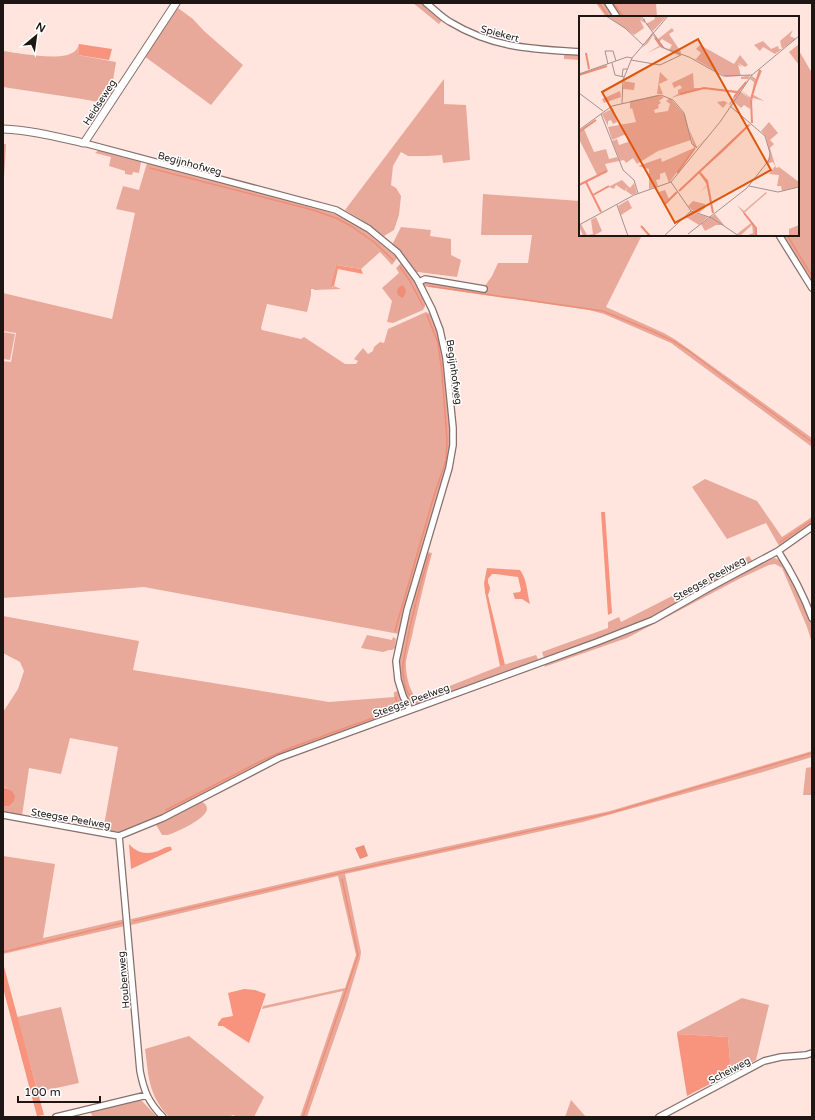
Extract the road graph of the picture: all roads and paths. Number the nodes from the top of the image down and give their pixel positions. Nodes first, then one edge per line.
1 (176, 3) edge
2 (426, 3) edge
3 (608, 3) edge
4 (616, 16) edge
5 (579, 52) edge
6 (3, 128) edge
7 (84, 143) junction
8 (780, 236) edge
9 (419, 282) junction
10 (812, 288) edge
11 (484, 289) dead end
12 (812, 527) edge
13 (778, 551) junction
14 (812, 618) edge
15 (410, 710) junction
16 (3, 815) edge
17 (119, 836) junction
18 (812, 1053) edge
19 (147, 1095) junction
20 (56, 1117) edge
21 (162, 1117) edge
22 (658, 1117) edge

1 - 7 street, Heidseweg
2 - 5 street, Spiekert
3 - 4 street
6 - 7 street
7 - 9 street, Begijnhofweg
8 - 10 street
9 - 11 street
9 - 15 street, Begijnhofweg
12 - 13 street, Steegse Peelweg
13 - 14 street
13 - 15 street, Steegse Peelweg
15 - 17 street, Steegse Peelweg
16 - 17 street, Steegse Peelweg
17 - 19 street, Houbenweg
18 - 22 street, Scheiweg
19 - 20 street
19 - 21 street, Houbenweg

